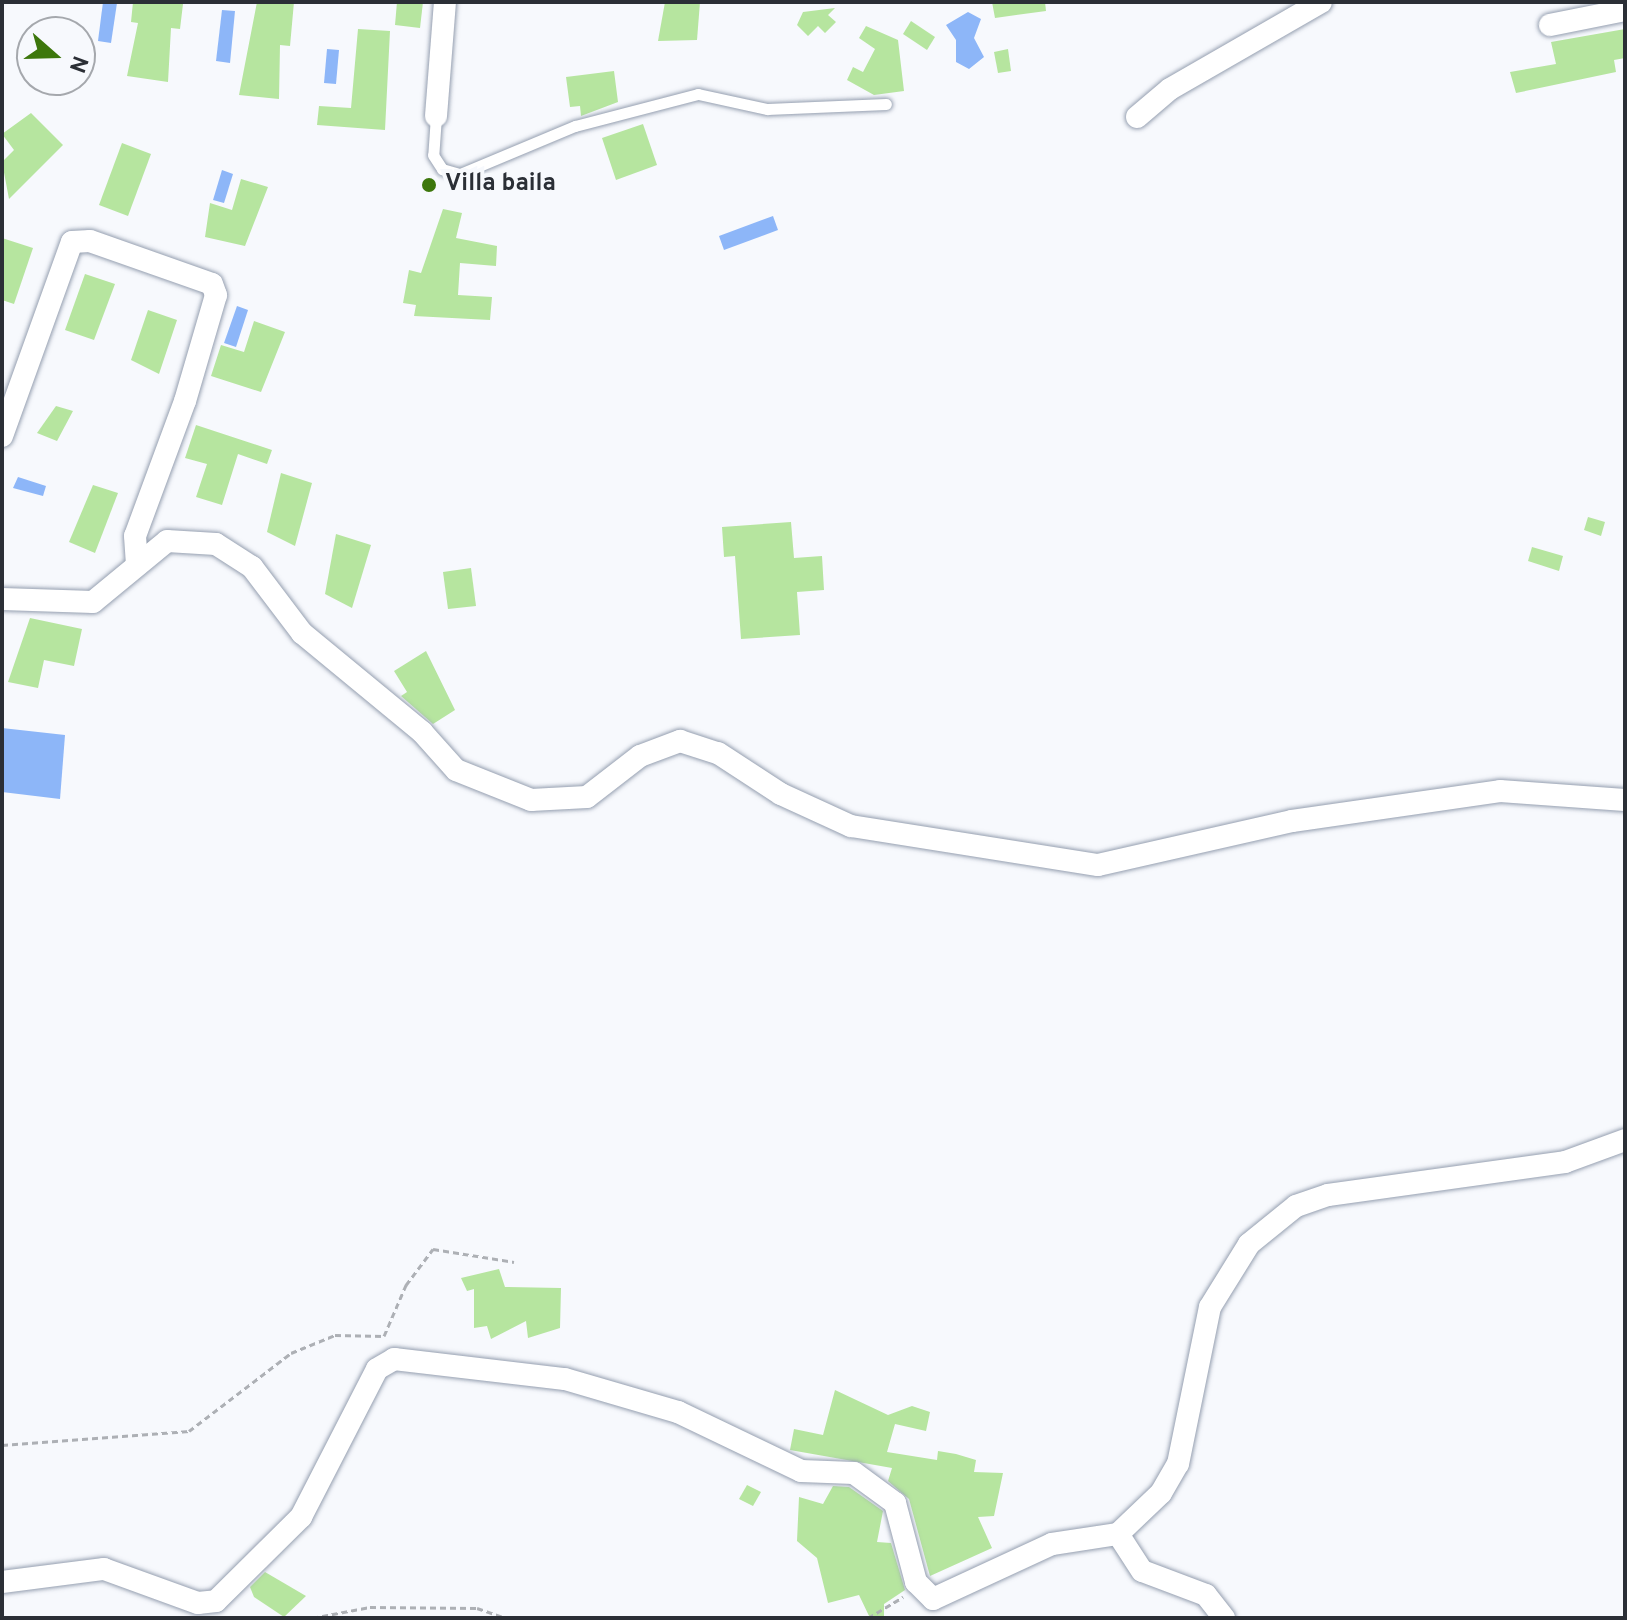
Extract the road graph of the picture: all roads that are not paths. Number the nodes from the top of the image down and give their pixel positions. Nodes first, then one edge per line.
1 (445, 2) edge
2 (1321, 2) edge
3 (1625, 10) edge
4 (1550, 25) dead end
5 (886, 104) dead end
6 (436, 116) joint
7 (1137, 117) dead end
8 (2, 436) edge
9 (137, 565) junction
10 (2, 599) edge
11 (1625, 800) edge
12 (1625, 1140) edge
13 (1118, 1534) junction
14 (2, 1582) edge
15 (1224, 1618) edge

1 - 6 street
2 - 7 street
3 - 4 street
5 - 6 lane
8 - 9 street
9 - 10 street
9 - 11 street
12 - 13 street
13 - 14 street
13 - 15 street

